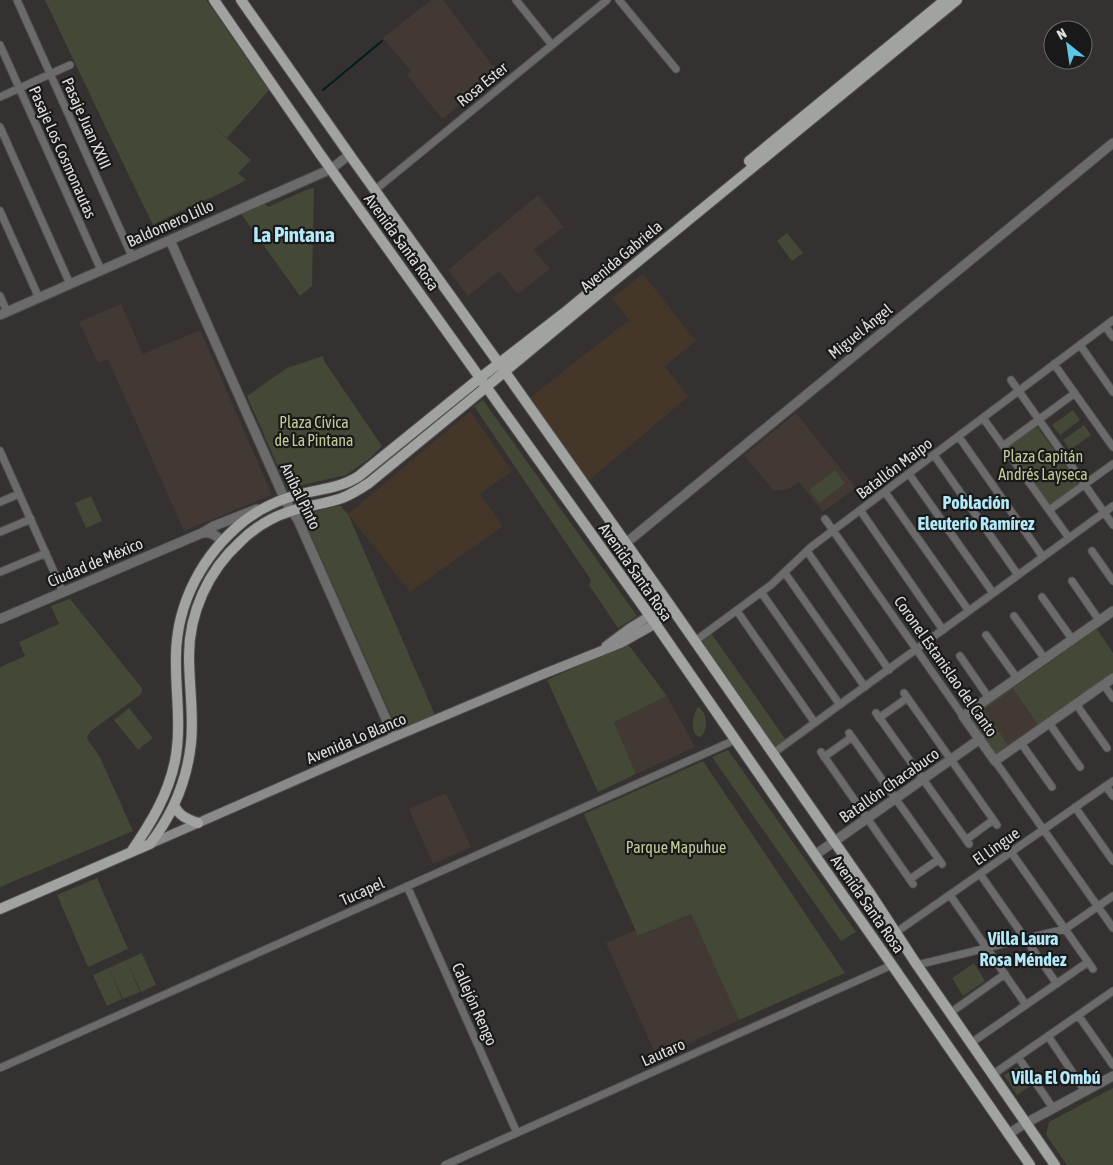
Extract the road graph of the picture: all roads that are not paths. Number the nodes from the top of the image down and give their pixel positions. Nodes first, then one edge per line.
1 (17, 0) edge
2 (214, 0) edge
3 (240, 0) edge
4 (516, 0) edge
5 (607, 0) edge
6 (619, 0) edge
7 (945, 0) edge
8 (957, 0) edge
9 (0, 45) edge
10 (552, 45) junction
11 (70, 65) dead end
12 (676, 69) dead end
13 (51, 74) junction
14 (20, 88) junction
15 (0, 97) edge
16 (0, 128) edge
17 (1113, 143) edge
18 (350, 155) junction
19 (331, 169) junction
20 (375, 190) junction
21 (0, 211) edge
22 (170, 240) junction
23 (132, 256) junction
24 (101, 270) junction
25 (70, 284) junction
26 (0, 296) edge
27 (39, 298) junction
28 (4, 314) edge
29 (1113, 320) edge
30 (1105, 326) junction
31 (1113, 337) edge
32 (1080, 345) junction
33 (1054, 364) junction
34 (502, 368) junction
35 (480, 378) junction
36 (1011, 380) dead end
37 (487, 387) junction
38 (1019, 391) junction
39 (1113, 392) edge
40 (1075, 393) junction
41 (983, 418) junction
42 (1039, 419) junction
43 (959, 436) junction
44 (1003, 446) junction
45 (1113, 447) edge
46 (0, 451) edge
47 (934, 455) junction
48 (2, 460) edge
49 (1113, 464) edge
50 (909, 474) junction
51 (1085, 484) junction
52 (885, 492) junction
53 (19, 494) junction
54 (284, 499) junction
55 (0, 502) edge
56 (267, 506) junction
57 (1113, 506) edge
58 (860, 510) junction
59 (1049, 510) junction
60 (292, 511) junction
61 (1104, 512) junction
62 (30, 519) junction
63 (825, 519) dead end
64 (1113, 525) edge
65 (833, 531) junction
66 (0, 532) edge
67 (202, 533) junction
68 (1068, 538) junction
69 (222, 541) junction
70 (626, 543) junction
71 (235, 546) junction
72 (807, 551) junction
73 (1092, 551) dead end
74 (46, 553) junction
75 (1043, 557) junction
76 (0, 572) edge
77 (785, 573) junction
78 (1018, 575) junction
79 (1072, 581) dead end
80 (1113, 581) edge
81 (64, 592) junction
82 (761, 592) junction
83 (993, 593) junction
84 (1042, 597) dead end
85 (671, 606) junction
86 (737, 610) junction
87 (968, 611) junction
88 (1113, 611) edge
89 (1014, 616) dead end
90 (0, 619) edge
91 (652, 620) junction
92 (1099, 620) junction
93 (943, 630) junction
94 (986, 635) dead end
95 (1072, 640) junction
96 (695, 641) junction
97 (916, 649) junction
98 (960, 656) dead end
99 (1045, 659) junction
100 (889, 670) junction
101 (1017, 678) junction
102 (1113, 678) edge
103 (1104, 685) junction
104 (865, 687) junction
105 (191, 691) junction
106 (177, 692) junction
107 (989, 698) junction
108 (1113, 698) edge
109 (1076, 704) junction
110 (840, 705) junction
111 (963, 716) junction
112 (815, 723) junction
113 (1049, 724) junction
114 (394, 737) junction
115 (980, 739) junction
116 (735, 740) junction
117 (1021, 743) junction
118 (1107, 748) dead end
119 (772, 754) junction
120 (950, 760) junction
121 (995, 761) junction
122 (1080, 767) dead end
123 (923, 779) junction
124 (1113, 781) edge
125 (1106, 786) junction
126 (1052, 787) dead end
127 (1113, 796) edge
128 (895, 799) junction
129 (174, 805) junction
130 (1076, 807) junction
131 (867, 818) junction
132 (198, 823) junction
133 (1043, 830) junction
134 (150, 844) junction
135 (831, 844) junction
136 (131, 852) junction
137 (1011, 852) junction
138 (814, 855) junction
139 (1113, 861) edge
140 (980, 874) junction
141 (407, 886) junction
142 (950, 895) junction
143 (1113, 896) edge
144 (1098, 907) junction
145 (0, 910) edge
146 (1113, 928) edge
147 (1065, 929) junction
148 (895, 933) junction
149 (1026, 938) junction
150 (987, 948) junction
151 (1088, 962) junction
152 (892, 965) junction
153 (917, 965) junction
154 (1093, 969) dead end
155 (1005, 974) junction
156 (1057, 984) junction
157 (1110, 992) edge
158 (1113, 1002) edge
159 (1026, 1005) junction
160 (950, 1013) junction
161 (1078, 1015) junction
162 (1048, 1036) junction
163 (971, 1043) junction
164 (1018, 1057) junction
165 (1113, 1066) edge
166 (0, 1068) edge
167 (992, 1074) junction
168 (1113, 1076) edge
169 (1085, 1091) junction
170 (1053, 1108) junction
171 (1026, 1123) junction
172 (517, 1133) junction
173 (1008, 1134) junction
174 (445, 1165) edge
175 (1030, 1165) edge
176 (1055, 1165) edge

1 - 13 street, Pasaje Juan XXIII
2 - 19 main road, Avenida Santa Rosa
3 - 18 main road, Avenida Santa Rosa
4 - 10 street
5 - 10 street, Rosa Ester
6 - 12 street
7 - 34 main road, Avenida Gabriela
8 - 34 main road, Avenida Gabriela
9 - 14 street, Pasaje Los Cosmonautas
10 - 20 street, Rosa Ester
11 - 13 street
13 - 14 street
13 - 23 street, Pasaje Juan XXIII
14 - 15 street
14 - 24 street, Pasaje Los Cosmonautas
16 - 25 street
17 - 70 street, Miguel Ángel
18 - 19 street, Baldomero Lillo
18 - 20 main road, Avenida Santa Rosa
19 - 22 street, Baldomero Lillo
19 - 35 main road, Avenida Santa Rosa
20 - 34 main road, Avenida Santa Rosa
21 - 27 street
22 - 23 street, Baldomero Lillo
22 - 54 street, Aníbal Pinto
23 - 24 street, Baldomero Lillo
24 - 25 street, Baldomero Lillo
25 - 27 street, Baldomero Lillo
26 - 28 street
27 - 28 street, Baldomero Lillo
29 - 30 street, Batallón Maipo
30 - 31 street
30 - 32 street, Batallón Maipo
32 - 33 street, Batallón Maipo
32 - 39 street
33 - 38 street, Batallón Maipo
33 - 40 street
34 - 35 main road, Avenida Gabriela
34 - 37 main road, Avenida Gabriela
34 - 70 main road, Avenida Santa Rosa
35 - 37 main road, Avenida Santa Rosa
35 - 54 main road, Avenida Gabriela
36 - 38 street
37 - 60 main road, Avenida Gabriela
37 - 91 main road, Avenida Santa Rosa
38 - 41 street, Batallón Maipo
38 - 42 street
40 - 42 street
40 - 45 street
41 - 43 street, Batallón Maipo
41 - 44 street
42 - 44 street
42 - 51 street
43 - 47 street, Batallón Maipo
43 - 75 street
44 - 59 street
46 - 48 street
47 - 50 street, Batallón Maipo
47 - 78 street
48 - 53 street
49 - 51 street
50 - 52 street, Batallón Maipo
50 - 83 street
51 - 59 street
51 - 61 street
52 - 58 street, Batallón Maipo
52 - 87 street
53 - 55 street
53 - 62 street
54 - 56 main road, Avenida Gabriela
54 - 60 street, Aníbal Pinto
56 - 67 street, Ciudad de México
56 - 69 main road, Avenida Gabriela
57 - 61 street
58 - 65 street, Batallón Maipo
58 - 93 street
59 - 68 street
60 - 71 main road, Avenida Gabriela
60 - 114 street, Aníbal Pinto
61 - 64 street
61 - 68 street
62 - 66 street
62 - 74 street
63 - 65 street, Coronel Estanislao del Canto
65 - 72 street, Batallón Maipo
65 - 97 street, Coronel Estanislao del Canto
67 - 69 street
67 - 81 street, Ciudad de México
68 - 75 street
69 - 71 main road
69 - 106 main road, Avenida Gabriela
70 - 85 main road, Avenida Santa Rosa
71 - 105 main road, Avenida Gabriela
72 - 77 street, Batallón Maipo
72 - 100 street
73 - 80 street
74 - 76 street
74 - 81 street
75 - 78 street
77 - 82 street, Batallón Maipo
77 - 104 street
78 - 83 street
79 - 92 street
81 - 90 street, Ciudad de México
82 - 86 street, Batallón Maipo
82 - 110 street
83 - 87 street
84 - 95 street
85 - 91 main road, Avenida Lo Blanco
85 - 96 main road, Avenida Santa Rosa
86 - 96 street, Batallón Maipo
86 - 112 street
87 - 93 street
88 - 92 street
89 - 99 street
91 - 114 main road, Avenida Lo Blanco
91 - 116 main road, Avenida Santa Rosa
92 - 95 street
93 - 97 street
94 - 101 street
95 - 99 street
96 - 119 main road, Avenida Santa Rosa
97 - 100 street
97 - 111 street, Coronel Estanislao del Canto
98 - 107 street
99 - 101 street
100 - 104 street
101 - 107 street
102 - 103 street
103 - 108 street
103 - 109 street
104 - 110 street
105 - 106 main road
105 - 129 main road, Avenida Gabriela
106 - 136 main road, Avenida Gabriela
107 - 111 street
109 - 113 street
109 - 118 street
110 - 112 street
111 - 115 street, Coronel Estanislao del Canto
112 - 119 street
113 - 117 street
113 - 122 street
114 - 132 main road, Avenida Lo Blanco
115 - 120 street, Batallón Chacabuco
115 - 121 street, Coronel Estanislao del Canto
116 - 138 main road, Avenida Santa Rosa
116 - 141 street, Tucapel
117 - 121 street
117 - 126 street
119 - 135 main road, Avenida Santa Rosa
120 - 123 street, Batallón Chacabuco
120 - 123 street
120 - 123 street
121 - 133 street, Coronel Estanislao del Canto
123 - 128 street, Batallón Chacabuco
124 - 125 street, El Lingue
125 - 127 street
125 - 130 street, El Lingue
128 - 131 street, Batallón Chacabuco
128 - 131 street
128 - 131 street
129 - 132 main road
129 - 134 main road, Avenida Gabriela
130 - 133 street, El Lingue
130 - 139 street
131 - 135 street, Batallón Chacabuco
132 - 134 main road, Avenida Lo Blanco
133 - 137 street, El Lingue
133 - 144 street, Coronel Estanislao del Canto
134 - 136 main road, Avenida Lo Blanco
135 - 138 street, Batallón Chacabuco
135 - 148 main road, Avenida Santa Rosa
136 - 145 main road, Avenida Lo Blanco
137 - 140 street, El Lingue
137 - 147 street
138 - 152 main road, Avenida Santa Rosa
140 - 142 street, El Lingue
140 - 149 street
141 - 166 street, Tucapel
141 - 172 street, Callejón Rengo
142 - 148 street, El Lingue
142 - 150 street
143 - 144 street
144 - 146 street, Coronel Estanislao del Canto
144 - 147 street
147 - 149 street
147 - 151 street
148 - 153 main road, Avenida Santa Rosa
149 - 150 street
149 - 156 street
150 - 153 street
150 - 155 street
151 - 154 street
151 - 156 street
152 - 172 street, Lautaro
152 - 173 main road, Avenida Santa Rosa
153 - 160 main road, Avenida Santa Rosa
155 - 159 street
155 - 160 street
156 - 159 street
157 - 158 street
157 - 161 street
159 - 163 street
160 - 163 main road, Avenida Santa Rosa
161 - 162 street
161 - 165 street
162 - 164 street
162 - 169 street
163 - 167 main road, Avenida Santa Rosa
164 - 167 street
164 - 170 street
167 - 171 main road, Avenida Santa Rosa
168 - 169 street
169 - 170 street
170 - 171 street
171 - 173 street
171 - 176 main road, Avenida Santa Rosa
172 - 174 street, Lautaro
173 - 175 main road, Avenida Santa Rosa

